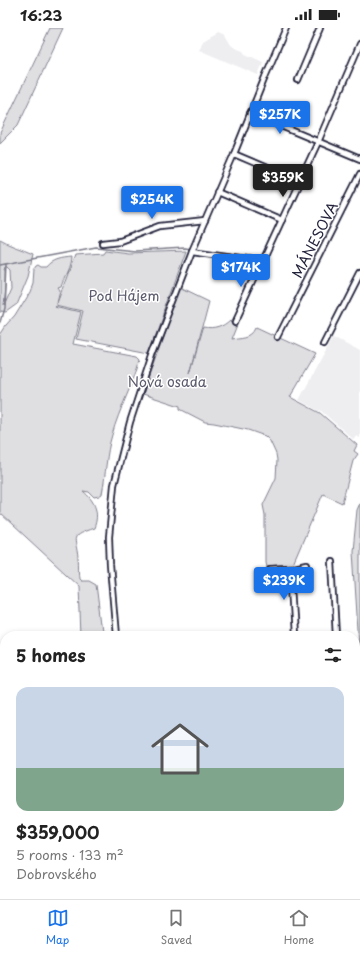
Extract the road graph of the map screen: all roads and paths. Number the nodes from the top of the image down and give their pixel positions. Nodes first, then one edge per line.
1 (286, 28) edge
2 (320, 28) edge
3 (360, 44) edge
4 (298, 80) dead end
5 (250, 113) junction
6 (318, 142) junction
7 (234, 154) junction
8 (360, 160) edge
9 (360, 174) edge
10 (300, 182) junction
11 (217, 192) junction
12 (282, 220) junction
13 (205, 221) junction
14 (103, 243) dead end
15 (192, 251) junction
16 (263, 261) junction
17 (360, 273) edge
18 (235, 321) dead end
19 (278, 337) dead end
20 (325, 342) dead end
21 (332, 561) dead end
22 (307, 565) dead end
23 (270, 569) dead end
24 (290, 570) junction
25 (116, 631) edge
26 (294, 631) edge
27 (336, 631) edge

1 - 5 street
2 - 4 street
3 - 6 street
5 - 6 street
5 - 7 street
6 - 8 street
6 - 10 street
7 - 10 street
7 - 11 street
9 - 19 street, MÁNESOVA
10 - 12 street
11 - 12 street
11 - 13 street
12 - 16 street
13 - 14 street
13 - 15 street
15 - 16 street
15 - 25 street
16 - 18 street
17 - 20 street
21 - 27 street
22 - 24 street
23 - 24 street
24 - 26 street

